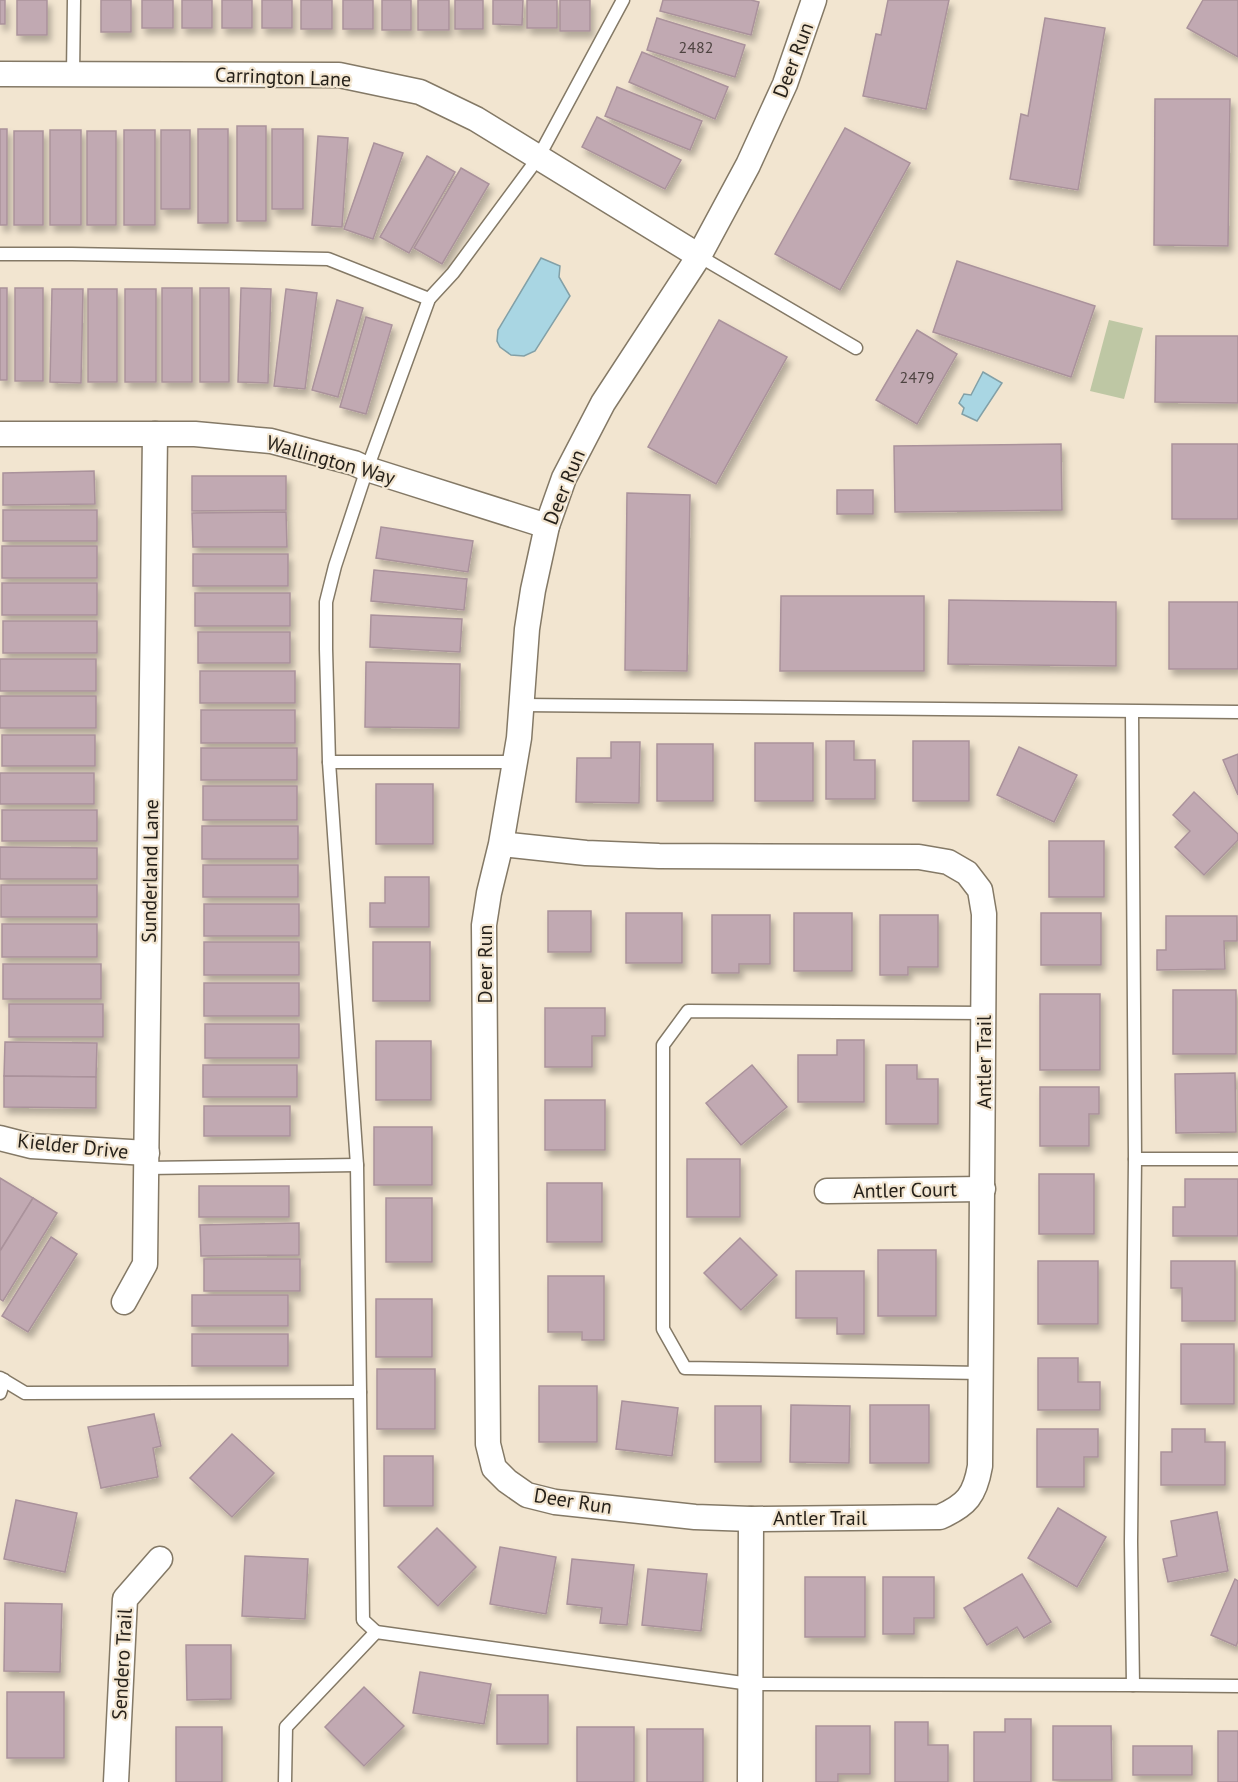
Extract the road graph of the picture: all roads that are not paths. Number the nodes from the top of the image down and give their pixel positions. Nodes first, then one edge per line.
1 (74, 0) edge
2 (623, 0) edge
3 (814, 0) edge
4 (0, 74) edge
5 (72, 74) junction
6 (538, 158) junction
7 (0, 254) edge
8 (699, 256) junction
9 (429, 299) junction
10 (856, 348) dead end
11 (0, 434) edge
12 (156, 434) junction
13 (367, 469) junction
14 (547, 526) junction
15 (522, 705) junction
16 (1132, 712) junction
17 (1238, 712) edge
18 (329, 762) junction
19 (515, 762) junction
20 (501, 844) junction
21 (984, 1014) junction
22 (0, 1137) edge
23 (1135, 1159) junction
24 (1238, 1159) edge
25 (147, 1160) junction
26 (357, 1165) junction
27 (983, 1189) junction
28 (827, 1191) dead end
29 (124, 1302) dead end
30 (981, 1373) junction
31 (2, 1379) edge
32 (360, 1392) junction
33 (0, 1393) edge
34 (751, 1519) junction
35 (160, 1559) dead end
36 (376, 1632) junction
37 (750, 1684) junction
38 (1132, 1685) junction
39 (1238, 1686) edge
40 (116, 1782) edge
41 (285, 1782) edge
42 (750, 1782) edge

1 - 5 lane
2 - 6 lane
3 - 8 street, Deer Run
4 - 5 street, Carrington Lane
5 - 6 street, Carrington Lane
6 - 8 street, Carrington Lane
6 - 9 lane
7 - 9 lane
8 - 10 lane
8 - 14 street, Deer Run
9 - 13 lane
11 - 12 street, Wallington Way
12 - 13 street, Wallington Way
12 - 25 street, Sunderland Lane
13 - 14 street, Wallington Way
13 - 18 lane
14 - 15 street, Deer Run
15 - 16 lane
15 - 19 street, Deer Run
16 - 17 lane
16 - 23 lane
18 - 19 lane
18 - 26 lane
19 - 20 street, Deer Run
20 - 21 street, Antler Trail
20 - 34 street, Deer Run
21 - 27 street, Antler Trail
21 - 30 lane
22 - 25 street, Kielder Drive
23 - 24 lane
23 - 38 lane
25 - 26 lane
25 - 29 street, Sunderland Lane
26 - 32 lane
27 - 28 street, Antler Court
27 - 30 street, Antler Trail
30 - 34 street, Antler Trail
31 - 32 lane
31 - 33 lane
32 - 36 lane
34 - 37 street
35 - 40 street, Sendero Trail
36 - 37 lane
36 - 41 lane
37 - 38 lane
37 - 42 street
38 - 39 lane

